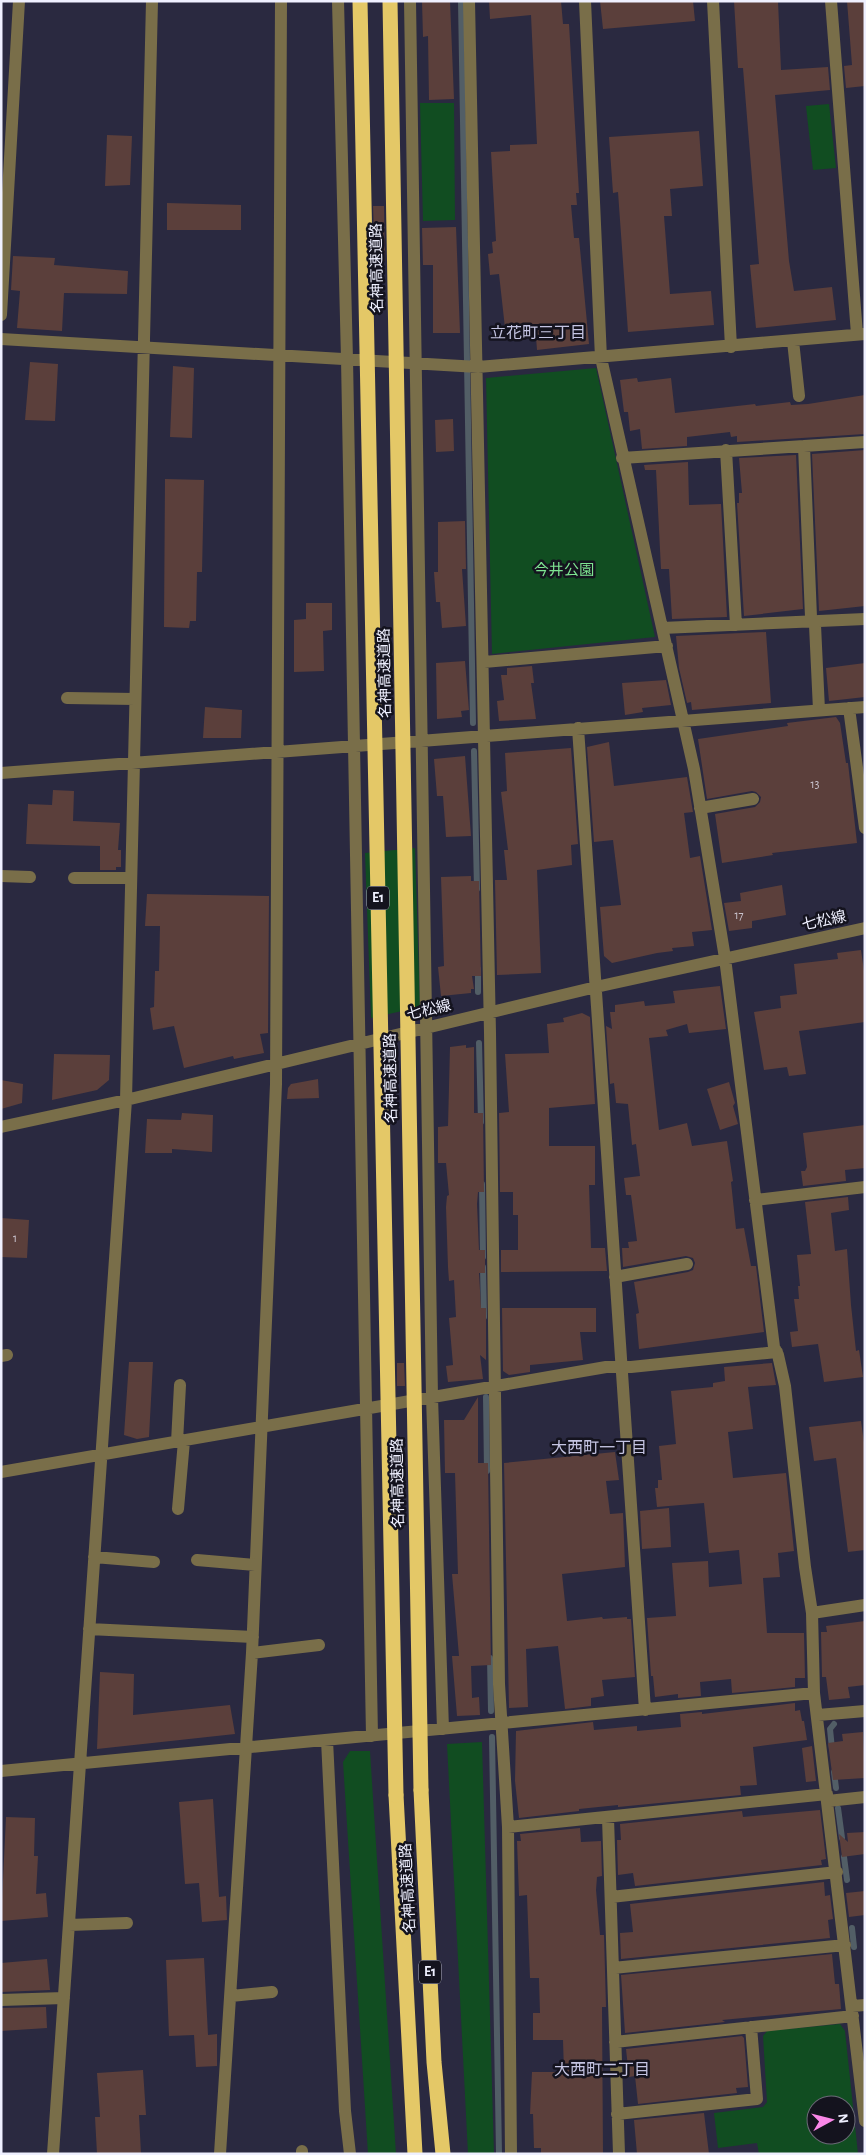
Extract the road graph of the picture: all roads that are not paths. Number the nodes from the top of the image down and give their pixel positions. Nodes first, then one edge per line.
1 (19, 1) edge
2 (152, 1) edge
3 (282, 1) edge
4 (338, 1) edge
5 (360, 1) edge
6 (390, 1) edge
7 (410, 1) edge
8 (469, 1) edge
9 (585, 1) edge
10 (713, 1) edge
11 (831, 1) edge
12 (1, 315) edge
13 (861, 334) edge
14 (1, 339) edge
15 (793, 341) junction
16 (143, 347) junction
17 (731, 347) junction
18 (281, 356) junction
19 (601, 358) junction
20 (347, 360) junction
21 (417, 364) junction
22 (478, 367) junction
23 (799, 396) dead end
24 (865, 442) edge
25 (804, 446) junction
26 (726, 450) junction
27 (622, 458) junction
28 (865, 618) edge
29 (813, 622) junction
30 (736, 625) junction
31 (662, 628) junction
32 (667, 646) junction
33 (484, 662) junction
34 (67, 698) dead end
35 (134, 698) junction
36 (865, 707) edge
37 (849, 708) junction
38 (820, 710) junction
39 (683, 720) junction
40 (578, 728) junction
41 (483, 735) junction
42 (421, 740) junction
43 (352, 745) junction
44 (278, 751) junction
45 (133, 762) junction
46 (1, 773) edge
47 (753, 800) dead end
48 (700, 808) junction
49 (865, 828) edge
50 (1, 876) edge
51 (30, 877) dead end
52 (74, 878) dead end
53 (130, 878) junction
54 (865, 928) edge
55 (725, 958) junction
56 (596, 987) junction
57 (489, 1013) junction
58 (427, 1026) junction
59 (358, 1046) junction
60 (276, 1065) junction
61 (126, 1100) junction
62 (1, 1127) edge
63 (865, 1187) edge
64 (755, 1200) junction
65 (687, 1264) dead end
66 (616, 1277) junction
67 (777, 1352) junction
68 (620, 1367) junction
69 (180, 1385) dead end
70 (494, 1387) junction
71 (432, 1397) junction
72 (365, 1409) junction
73 (261, 1427) junction
74 (181, 1442) junction
75 (101, 1454) junction
76 (1, 1472) edge
77 (178, 1509) dead end
78 (94, 1557) junction
79 (197, 1560) dead end
80 (154, 1562) dead end
81 (255, 1564) junction
82 (865, 1605) edge
83 (812, 1613) junction
84 (89, 1629) junction
85 (253, 1637) junction
86 (319, 1644) dead end
87 (252, 1653) junction
88 (814, 1694) junction
89 (645, 1710) junction
90 (865, 1711) edge
91 (818, 1715) junction
92 (502, 1723) junction
93 (442, 1729) junction
94 (372, 1736) junction
95 (327, 1740) junction
96 (247, 1748) junction
97 (80, 1764) junction
98 (1, 1771) edge
99 (865, 1797) edge
100 (827, 1798) junction
101 (608, 1818) junction
102 (508, 1827) junction
103 (837, 1872) junction
104 (610, 1896) junction
105 (127, 1923) dead end
106 (69, 1925) junction
107 (845, 1945) junction
108 (612, 1968) junction
109 (272, 1992) dead end
110 (230, 1996) junction
111 (64, 1998) junction
112 (1, 2000) edge
113 (857, 2009) edge
114 (751, 2027) junction
115 (615, 2042) junction
116 (617, 2114) junction
117 (865, 2121) edge
118 (53, 2154) edge
119 (220, 2154) edge
120 (350, 2154) edge
121 (415, 2154) edge
122 (443, 2154) edge
123 (512, 2154) edge
124 (619, 2154) edge

1 - 12 street
2 - 16 street
3 - 18 street
4 - 20 street
5 - 121 highway, 名神高速道路 / E1, bridge
6 - 122 highway, 名神高速道路 / E1, bridge
7 - 21 street
8 - 22 street
9 - 19 street
10 - 17 street
11 - 13 street
13 - 15 street
14 - 16 street
15 - 17 street
15 - 23 street
16 - 18 street
16 - 35 street
17 - 19 street
18 - 20 street
18 - 44 street
19 - 22 street
19 - 27 street
20 - 21 street
20 - 43 street
21 - 22 street
21 - 42 street
22 - 33 street
24 - 25 street
25 - 26 street
25 - 29 street
26 - 27 street
26 - 30 street
27 - 31 street
28 - 29 street
29 - 30 street
29 - 38 street
30 - 31 street
31 - 32 street
32 - 33 street
32 - 39 street
33 - 41 street
34 - 35 street
35 - 45 street
36 - 37 street
37 - 38 street
37 - 49 street
38 - 39 street
39 - 40 street
39 - 48 street
40 - 41 street
40 - 56 street
41 - 42 street
41 - 57 street
42 - 43 street
42 - 58 street
43 - 44 street
43 - 59 street
44 - 45 street
44 - 60 street
45 - 46 street
45 - 53 street
47 - 48 street
48 - 55 street
50 - 51 street
52 - 53 street
53 - 61 street
54 - 55 street, 七松線
55 - 56 street, 七松線
55 - 64 street
56 - 57 street, 七松線
56 - 66 street
57 - 58 street, 七松線
57 - 70 street
58 - 59 street, 七松線
58 - 71 street
59 - 60 street, 七松線
59 - 72 street
60 - 61 street, 七松線
60 - 73 street
61 - 62 street, 七松線
61 - 75 street
63 - 64 street
64 - 67 street
65 - 66 street
66 - 68 street
67 - 68 street
67 - 83 street
68 - 70 street
68 - 89 street
69 - 74 street
70 - 71 street
70 - 92 street
71 - 72 street
71 - 93 street
72 - 73 street
72 - 94 street
73 - 74 street
73 - 81 street
74 - 75 street
74 - 77 street
75 - 76 street
75 - 78 street
78 - 80 street
78 - 84 street
79 - 81 street
81 - 85 street
82 - 83 street
83 - 88 street
84 - 85 street
84 - 97 street
85 - 87 street
86 - 87 street
87 - 96 street
88 - 89 street
88 - 91 street
89 - 92 street
90 - 91 street
91 - 100 street
92 - 93 street
92 - 102 street
93 - 94 street
94 - 95 street
95 - 96 street
95 - 120 street
96 - 97 street
96 - 110 street
97 - 98 street
97 - 106 street
99 - 100 street
100 - 101 street
100 - 103 street
101 - 102 street
101 - 104 street
102 - 123 street
103 - 104 street
103 - 107 street
104 - 108 street
105 - 106 street
106 - 111 street
107 - 108 street
107 - 113 street
108 - 115 street
109 - 110 street
110 - 119 street
111 - 112 street
111 - 118 street
113 - 114 street
113 - 117 street
114 - 115 street
114 - 116 street
115 - 116 street
116 - 124 street

